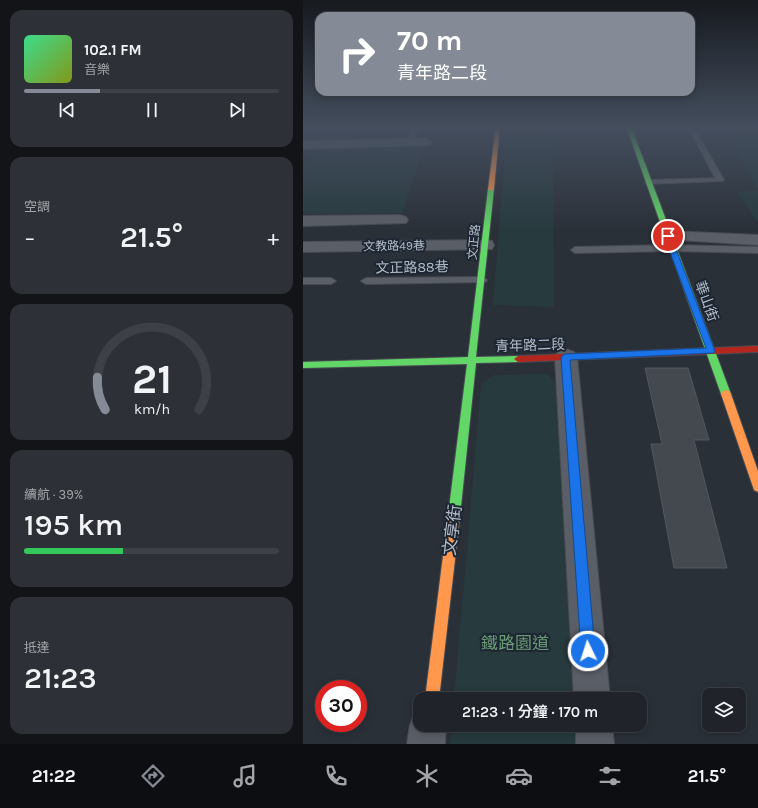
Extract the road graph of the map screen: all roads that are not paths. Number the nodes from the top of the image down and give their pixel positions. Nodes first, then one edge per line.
1 (494, 161) edge
2 (641, 161) edge
3 (709, 161) edge
4 (649, 182) junction
5 (400, 220) dead end
6 (303, 221) edge
7 (758, 240) edge
8 (670, 242) junction
9 (486, 245) junction
10 (303, 247) edge
11 (575, 250) dead end
12 (758, 250) edge
13 (482, 280) junction
14 (331, 281) dead end
15 (366, 281) dead end
16 (303, 282) edge
17 (758, 349) edge
18 (711, 351) junction
19 (565, 357) junction
20 (473, 361) junction
21 (303, 365) edge
22 (758, 487) edge
23 (433, 692) edge
24 (591, 692) edge
25 (427, 732) edge
26 (594, 732) edge
27 (426, 744) edge
28 (595, 744) edge

1 - 9 street, 文正路
2 - 4 street, 華山街
3 - 4 lane
4 - 8 street, 華山街
5 - 6 street
7 - 8 street
8 - 11 lane
8 - 12 lane
8 - 18 street, 華山街
9 - 10 street, 文教路49巷
9 - 13 street, 文正路
13 - 15 lane, 文正路88巷
13 - 20 street, 文正路
14 - 16 lane
17 - 18 street, 青年路二段
18 - 19 street, 青年路二段
18 - 22 street, 華山街
19 - 20 street, 青年路二段
19 - 24 street
20 - 21 street, 青年路二段
20 - 23 street, 文享街
25 - 27 street
26 - 28 street

